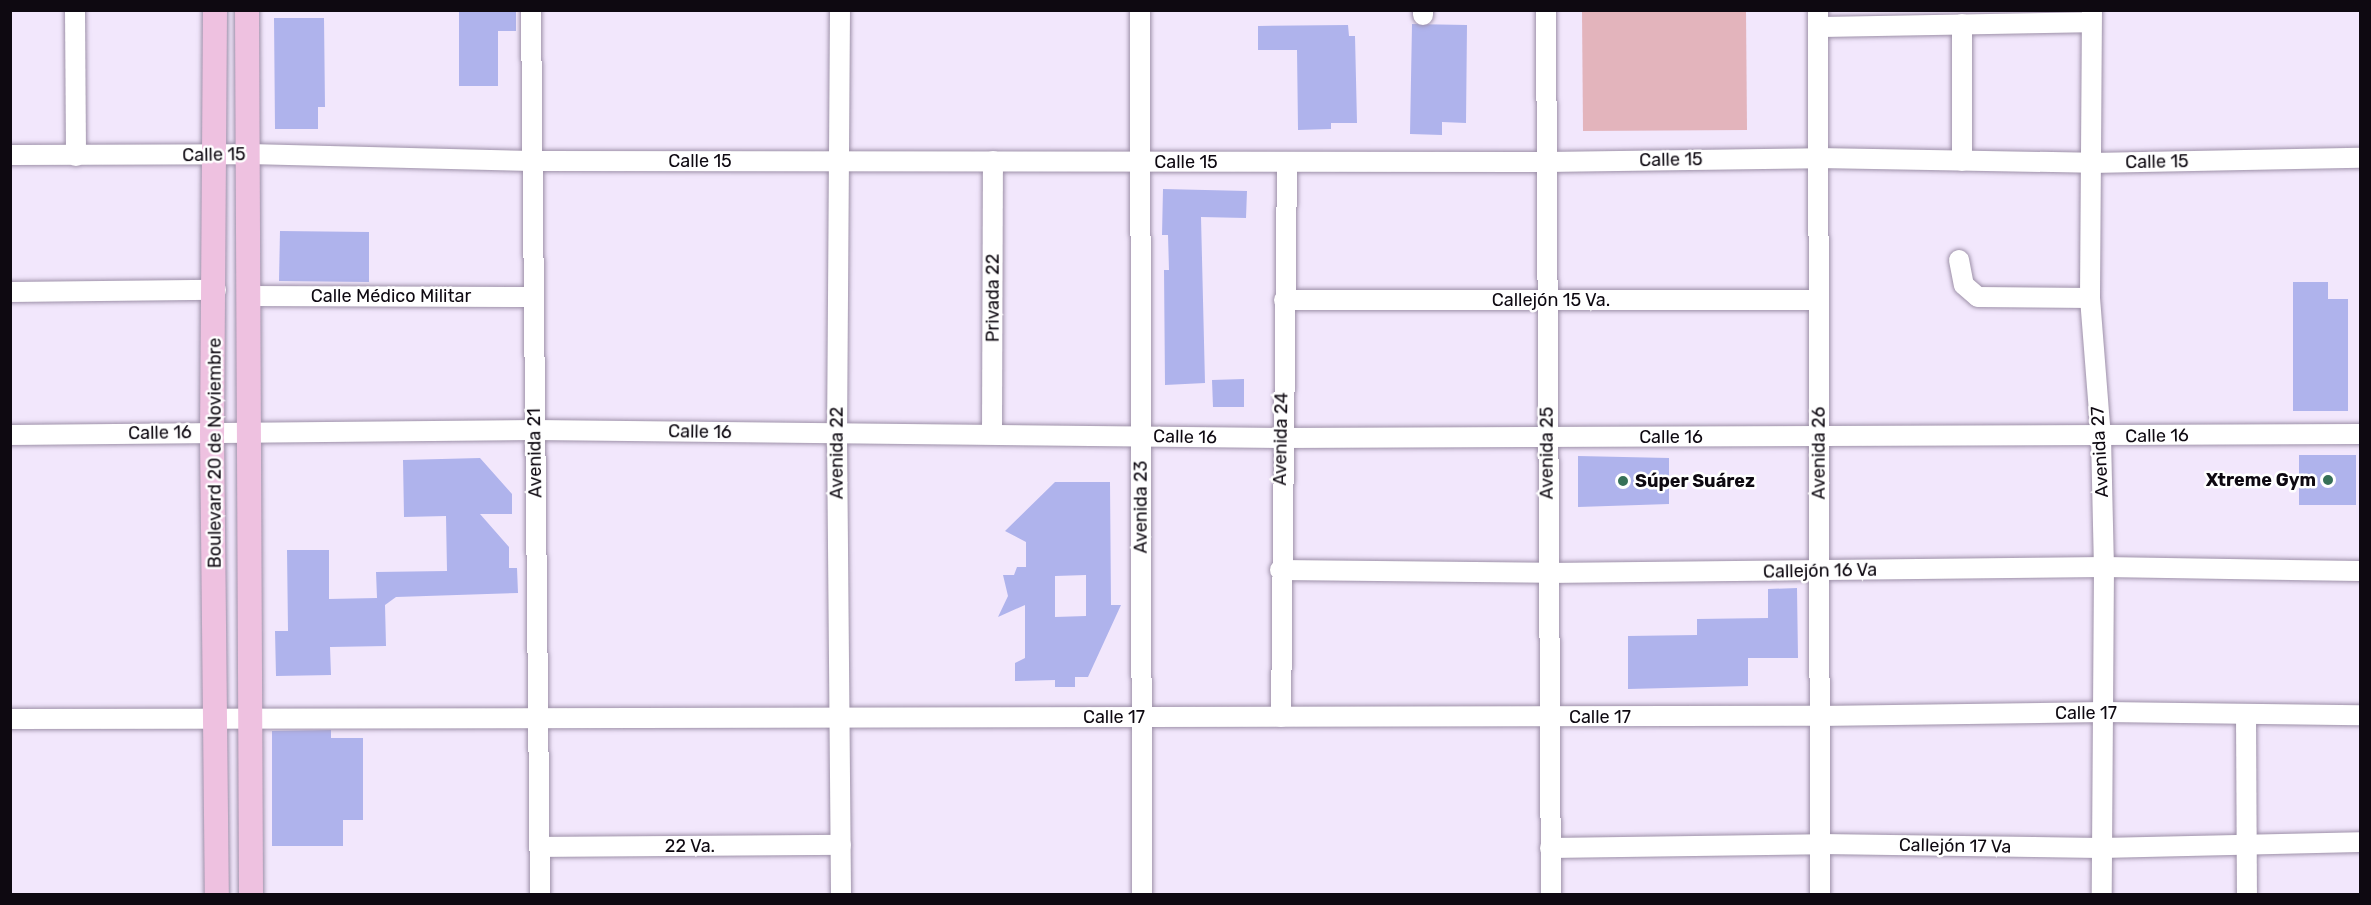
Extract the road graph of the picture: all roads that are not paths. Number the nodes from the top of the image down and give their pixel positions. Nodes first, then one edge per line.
1 (75, 10) edge
2 (215, 10) edge
3 (247, 10) edge
4 (531, 10) edge
5 (840, 10) edge
6 (1140, 10) edge
7 (1546, 10) edge
8 (2091, 16) edge
9 (1818, 19) edge
10 (1962, 24) junction
11 (248, 154) junction
12 (10, 155) edge
13 (215, 155) junction
14 (76, 156) junction
15 (1818, 158) junction
16 (2361, 158) edge
17 (532, 161) junction
18 (840, 161) junction
19 (993, 161) junction
20 (1962, 161) junction
21 (1140, 162) junction
22 (1287, 162) junction
23 (1546, 162) junction
24 (2091, 163) junction
25 (1959, 260) dead end
26 (216, 290) junction
27 (10, 292) edge
28 (248, 296) junction
29 (534, 297) junction
30 (2090, 298) junction
31 (1284, 300) junction
32 (1546, 300) junction
33 (1819, 300) junction
34 (535, 430) junction
35 (249, 432) junction
36 (212, 433) junction
37 (837, 433) junction
38 (992, 434) junction
39 (2361, 434) edge
40 (10, 435) edge
41 (1141, 436) junction
42 (1819, 436) junction
43 (1546, 437) junction
44 (2101, 437) junction
45 (1281, 438) junction
46 (2104, 567) junction
47 (1280, 570) junction
48 (2361, 571) edge
49 (1820, 572) junction
50 (1547, 573) junction
51 (2104, 712) junction
52 (2246, 714) junction
53 (2361, 715) edge
54 (1819, 716) junction
55 (1142, 717) junction
56 (1281, 717) junction
57 (1547, 717) junction
58 (538, 718) junction
59 (839, 718) junction
60 (10, 719) edge
61 (217, 719) junction
62 (249, 719) junction
63 (2361, 842) edge
64 (1821, 844) junction
65 (841, 845) junction
66 (2247, 845) junction
67 (540, 847) junction
68 (1550, 848) junction
69 (2102, 848) junction
70 (217, 894) edge
71 (251, 894) edge
72 (540, 894) edge
73 (841, 894) edge
74 (1142, 894) edge
75 (1551, 894) edge
76 (1820, 894) edge
77 (2102, 894) edge
78 (2247, 894) edge

1 - 14 street
2 - 13 main road, Boulevard 20 de Noviembre
3 - 11 main road, Boulevard 20 de Noviembre
4 - 17 street, Avenida 21
5 - 18 street, Avenida 22
6 - 21 street, Avenida 23
7 - 23 street, Avenida 25
8 - 10 street
8 - 24 street, Avenida 27
9 - 10 street
9 - 15 street, Avenida 26
10 - 20 street
11 - 13 street, Calle 15
11 - 17 street, Calle 15
11 - 28 main road, Boulevard 20 de Noviembre
12 - 14 street, Calle 15
13 - 14 street, Calle 15
13 - 26 main road, Boulevard 20 de Noviembre
15 - 20 street, Calle 15
15 - 23 street, Calle 15
15 - 33 street, Avenida 26
16 - 24 street, Calle 15
17 - 18 street, Calle 15
17 - 29 street, Avenida 21
18 - 19 street, Calle 15
18 - 37 street, Avenida 22
19 - 21 street, Calle 15
19 - 38 street, Privada 22
20 - 24 street, Calle 15
21 - 22 street, Calle 15
21 - 41 street, Avenida 23
22 - 23 street, Calle 15
22 - 31 street, Avenida 24
23 - 32 street, Avenida 25
24 - 30 street, Avenida 27
25 - 30 street
26 - 27 street
26 - 36 main road, Boulevard 20 de Noviembre
28 - 29 street, Calle Médico Militar
28 - 35 main road, Boulevard 20 de Noviembre
29 - 34 street, Avenida 21
30 - 44 street, Avenida 27
31 - 32 street, Callejón 15 Va.
31 - 45 street, Avenida 24
32 - 33 street, Callejón 15 Va.
32 - 43 street, Avenida 25
33 - 42 street, Avenida 26
34 - 35 street, Calle 16
34 - 37 street, Calle 16
34 - 58 street, Avenida 21
35 - 36 street, Calle 16
35 - 62 main road, Boulevard 20 de Noviembre
36 - 40 street, Calle 16
36 - 61 main road, Boulevard 20 de Noviembre
37 - 38 street, Calle 16
37 - 59 street, Avenida 22
38 - 41 street, Calle 16
39 - 44 street, Calle 16
41 - 45 street, Calle 16
41 - 55 street, Avenida 23
42 - 43 street, Calle 16
42 - 44 street, Calle 16
42 - 49 street, Avenida 26
43 - 45 street, Calle 16
43 - 50 street, Avenida 25
44 - 46 street, Avenida 27
45 - 47 street, Avenida 24
46 - 48 street, Callejón 16 Va
46 - 49 street, Callejón 16 Va
46 - 51 street, Avenida 27
47 - 50 street, Callejón 16 Va
47 - 56 street, Avenida 24
49 - 50 street, Callejón 16 Va
49 - 54 street, Avenida 26
50 - 57 street, Avenida 25
51 - 52 street, Calle 17
51 - 54 street, Calle 17
51 - 69 street, Avenida 27
52 - 53 street, Calle 17
52 - 66 street
54 - 57 street, Calle 17
54 - 64 street, Avenida 26
55 - 56 street, Calle 17
55 - 59 street, Calle 17
55 - 74 street, Avenida 23
56 - 57 street, Calle 17
57 - 68 street, Avenida 25
58 - 59 street, Calle 17
58 - 62 street, Calle 17
58 - 67 street, Avenida 21
59 - 65 street, Avenida 22
60 - 61 street, Calle 17
61 - 62 street, Calle 17
61 - 70 main road, Boulevard 20 de Noviembre
62 - 71 main road, Boulevard 20 de Noviembre
63 - 66 street, Callejón 17 Va
64 - 68 street, Callejón 17 Va
64 - 69 street, Callejón 17 Va
64 - 76 street, Avenida 26
65 - 67 street, 22 Va.
65 - 73 street, Avenida 22
66 - 69 street, Callejón 17 Va
66 - 78 street
67 - 72 street, Avenida 21
68 - 75 street, Avenida 25
69 - 77 street, Avenida 27

